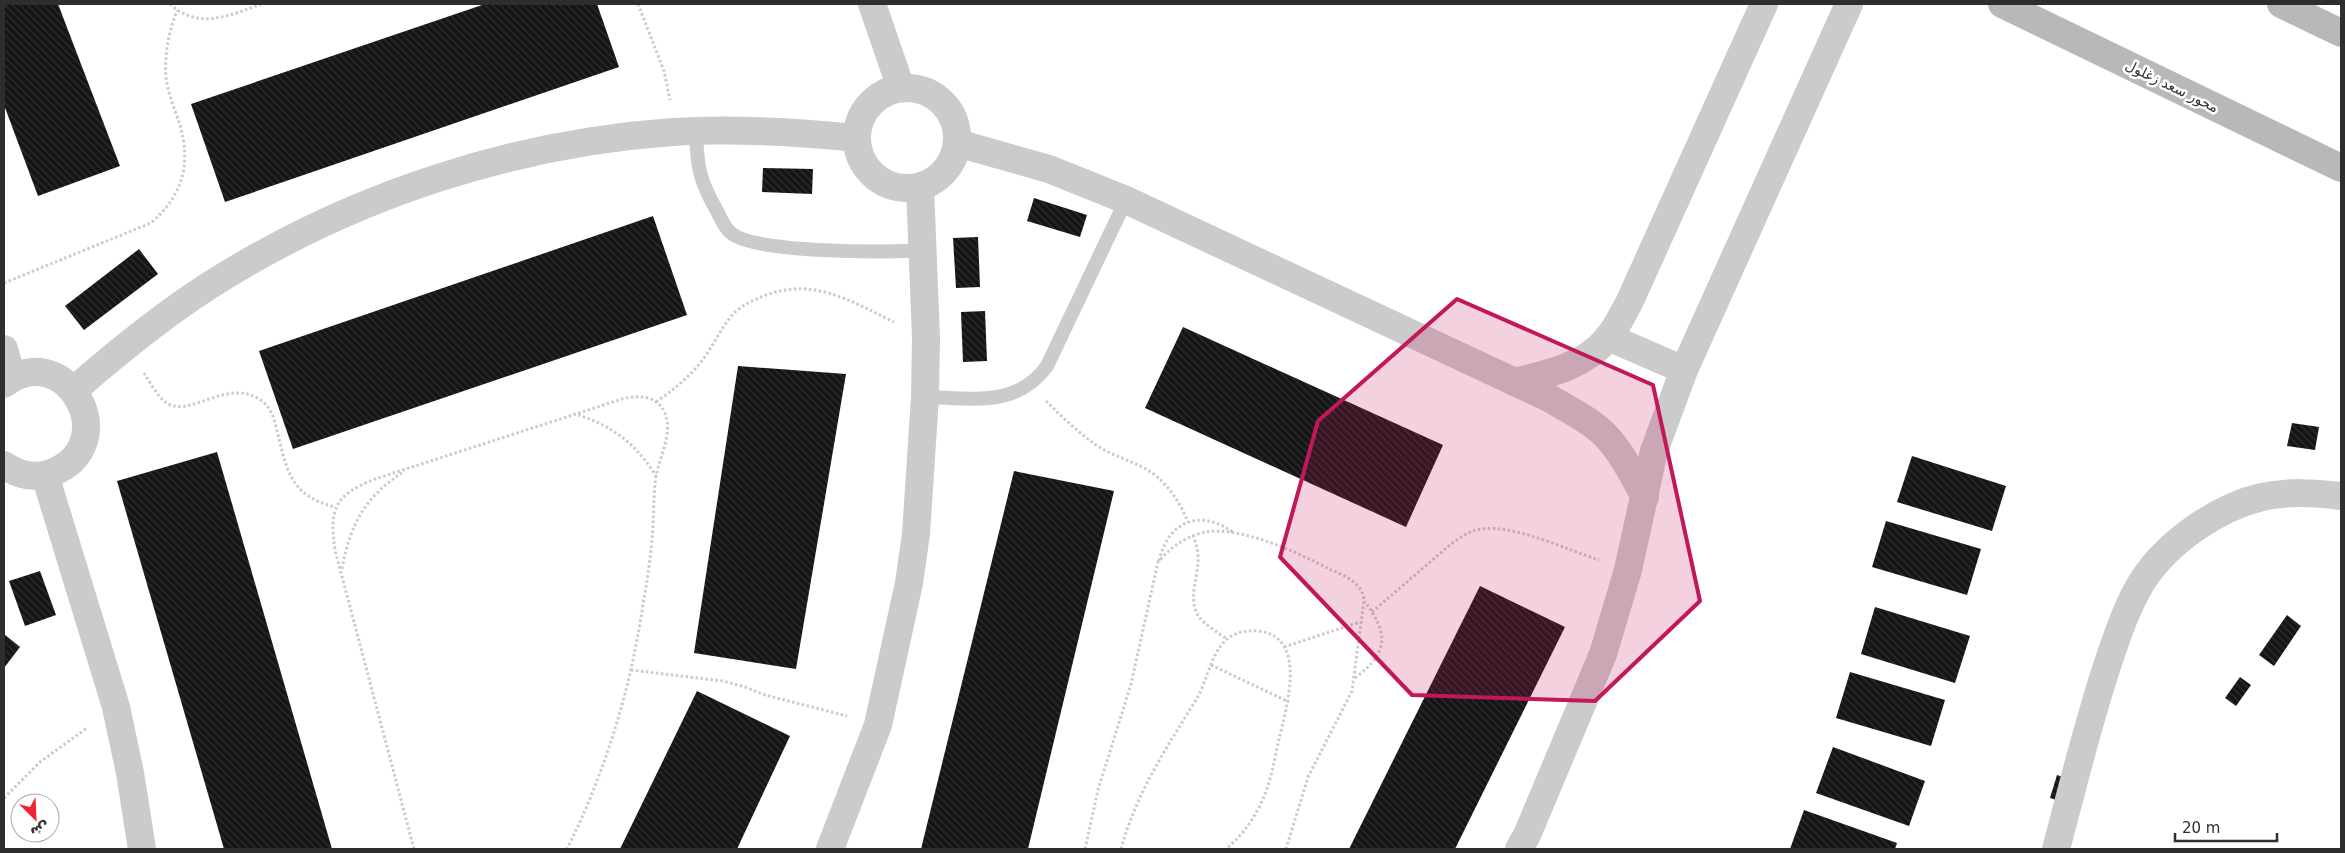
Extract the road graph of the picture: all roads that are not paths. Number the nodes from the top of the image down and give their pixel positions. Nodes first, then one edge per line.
1 (872, 4) edge
2 (1764, 4) edge
3 (1848, 4) edge
4 (2002, 4) edge
5 (2281, 4) edge
6 (2341, 33) edge
7 (901, 88) junction
8 (684, 132) junction
9 (856, 138) junction
10 (957, 144) junction
11 (2341, 168) edge
12 (920, 187) junction
13 (1126, 200) junction
14 (923, 250) junction
15 (1608, 337) junction
16 (4, 349) edge
17 (1684, 370) junction
18 (8, 380) edge
19 (1514, 382) junction
20 (74, 390) junction
21 (925, 397) junction
22 (4, 465) edge
23 (45, 475) junction
24 (2341, 496) edge
25 (1645, 497) junction
26 (142, 849) edge
27 (830, 849) edge
28 (1519, 849) edge
29 (2056, 849) edge

1 - 7 street
2 - 15 street
3 - 17 street
4 - 11 main road, محور سعد زغلول
5 - 6 main road
7 - 9 street
7 - 10 street
8 - 9 street
8 - 14 lane
8 - 20 street
9 - 12 street
10 - 12 street
10 - 13 street
12 - 14 street
13 - 19 street
13 - 21 lane
14 - 21 street
15 - 17 street
15 - 19 street
16 - 18 street
17 - 25 street
18 - 20 street
19 - 25 street
20 - 23 street
21 - 27 street
22 - 23 street
23 - 26 street
24 - 29 street
25 - 28 street

